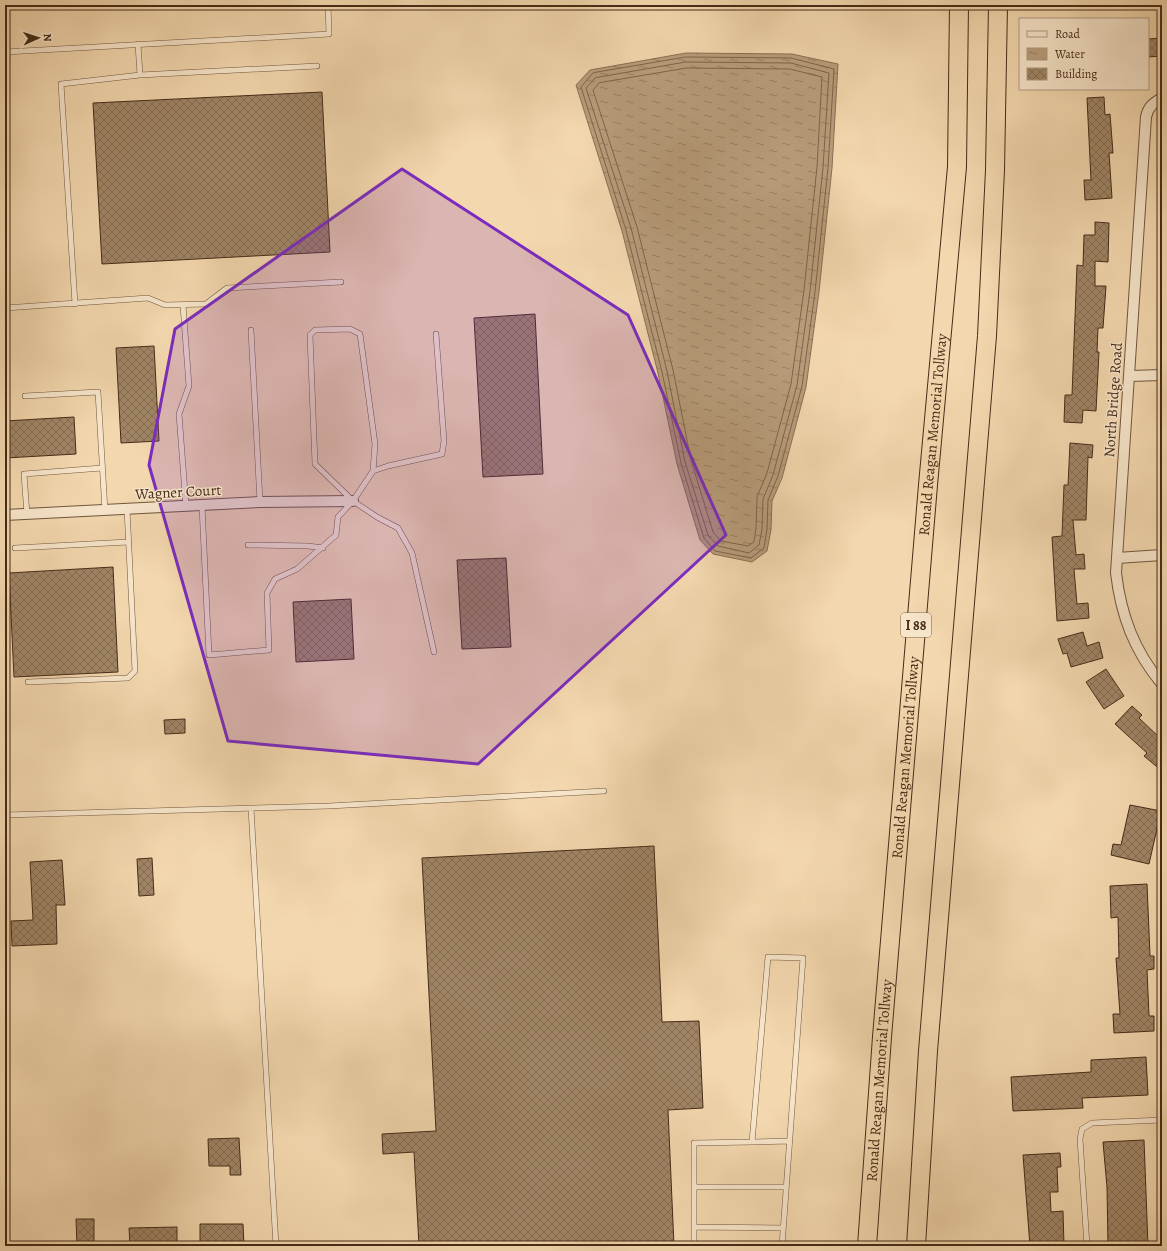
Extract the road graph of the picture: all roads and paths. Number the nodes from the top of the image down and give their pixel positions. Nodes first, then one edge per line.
1 (328, 5) edge
2 (959, 5) edge
3 (998, 5) edge
4 (138, 44) junction
5 (5, 52) edge
6 (317, 66) dead end
7 (140, 75) junction
8 (1162, 98) edge
9 (342, 282) dead end
10 (75, 304) junction
11 (183, 305) junction
12 (5, 308) edge
13 (251, 330) dead end
14 (436, 334) dead end
15 (1130, 376) junction
16 (1162, 376) edge
17 (25, 396) dead end
18 (102, 468) junction
19 (374, 471) junction
20 (352, 501) junction
21 (260, 502) junction
22 (202, 506) junction
23 (186, 507) junction
24 (127, 509) junction
25 (105, 511) junction
26 (27, 514) junction
27 (5, 515) edge
28 (128, 542) junction
29 (248, 545) dead end
30 (15, 548) dead end
31 (323, 548) junction
32 (1162, 554) edge
33 (1117, 558) junction
34 (434, 652) dead end
35 (28, 682) dead end
36 (1162, 684) edge
37 (604, 791) dead end
38 (251, 808) junction
39 (5, 815) edge
40 (1162, 1120) edge
41 (789, 1141) junction
42 (752, 1142) junction
43 (695, 1187) junction
44 (786, 1187) junction
45 (695, 1227) junction
46 (783, 1228) junction
47 (276, 1246) edge
48 (694, 1246) edge
49 (782, 1246) edge
50 (867, 1246) edge
51 (916, 1246) edge
52 (1088, 1246) edge

1 - 4 lane
2 - 50 highway, Ronald Reagan Memorial Tollway / I 88
3 - 51 highway
4 - 5 lane
4 - 7 lane
6 - 7 lane
7 - 10 lane
8 - 15 street, North Bridge Road
9 - 11 lane
10 - 11 lane
10 - 12 lane
11 - 23 lane
13 - 21 lane
14 - 19 lane
15 - 16 street
15 - 33 street, North Bridge Road
17 - 18 lane
18 - 25 lane
18 - 26 lane
19 - 20 lane
19 - 20 lane
20 - 21 street, Wagner Court
20 - 31 lane
20 - 34 lane
21 - 22 street, Wagner Court
22 - 23 street, Wagner Court
22 - 31 lane
23 - 24 street, Wagner Court
24 - 25 street, Wagner Court
24 - 28 lane
25 - 26 street, Wagner Court
26 - 27 street, Wagner Court
28 - 30 lane
28 - 35 lane
29 - 31 lane
32 - 33 street
33 - 36 street, North Bridge Road
37 - 38 lane
38 - 39 lane
38 - 47 lane
40 - 52 lane
41 - 42 lane
41 - 42 lane
41 - 44 lane
42 - 43 lane
43 - 44 lane
43 - 45 lane
44 - 46 lane
45 - 46 lane
45 - 48 lane
46 - 49 lane

